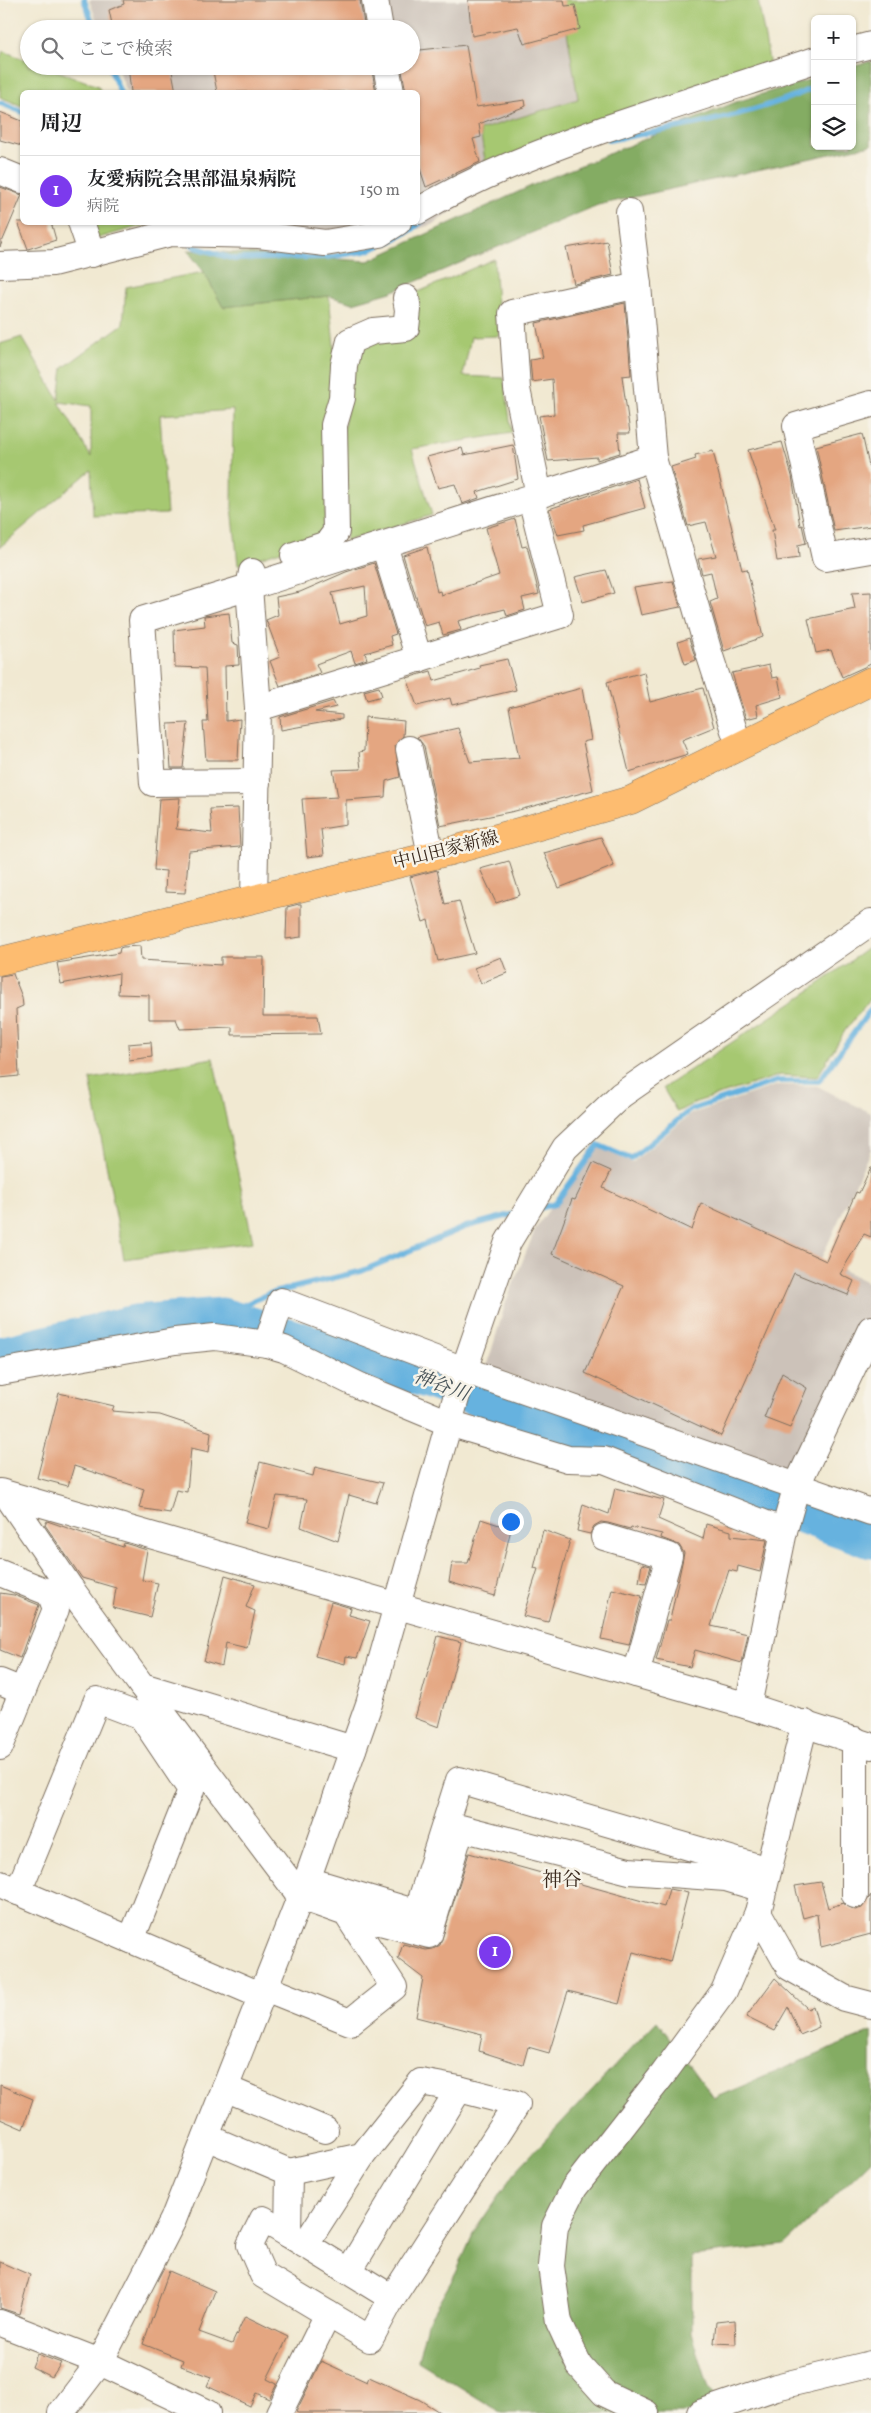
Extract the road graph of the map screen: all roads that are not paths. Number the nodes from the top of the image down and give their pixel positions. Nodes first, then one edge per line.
1 (375, 0) edge
2 (378, 20) edge
3 (871, 45) edge
4 (856, 49) edge
5 (811, 61) edge
6 (388, 75) edge
7 (391, 90) edge
8 (0, 171) edge
9 (20, 179) edge
10 (420, 210) edge
11 (630, 212) dead end
12 (82, 225) edge
13 (393, 225) edge
14 (92, 254) junction
15 (0, 265) edge
16 (638, 285) junction
17 (406, 298) dead end
18 (871, 404) edge
19 (653, 458) junction
20 (535, 497) junction
21 (384, 545) junction
22 (871, 550) edge
23 (249, 587) junction
24 (419, 659) junction
25 (871, 681) edge
26 (258, 708) junction
27 (739, 746) junction
28 (408, 749) dead end
29 (257, 782) junction
30 (431, 856) junction
31 (254, 899) junction
32 (871, 922) edge
33 (0, 961) edge
34 (871, 1329) edge
35 (267, 1344) junction
36 (464, 1370) junction
37 (0, 1372) edge
38 (450, 1420) junction
39 (797, 1485) junction
40 (3, 1493) edge
41 (871, 1512) edge
42 (784, 1530) junction
43 (604, 1537) dead end
44 (0, 1573) edge
45 (62, 1595) junction
46 (399, 1606) junction
47 (636, 1674) junction
48 (142, 1686) junction
49 (11, 1687) edge
50 (748, 1706) junction
51 (805, 1723) junction
52 (863, 1743) edge
53 (0, 1747) edge
54 (353, 1749) junction
55 (9, 1888) edge
56 (304, 1888) junction
57 (763, 1890) junction
58 (855, 1895) dead end
59 (346, 1913) junction
60 (131, 1940) junction
61 (265, 1988) junction
62 (871, 2005) edge
63 (226, 2088) junction
64 (459, 2090) junction
65 (325, 2130) dead end
66 (206, 2137) junction
67 (362, 2156) junction
68 (289, 2172) junction
69 (297, 2239) junction
70 (348, 2271) junction
71 (392, 2298) junction
72 (328, 2314) junction
73 (0, 2323) edge
74 (100, 2362) junction
75 (871, 2364) edge
76 (61, 2413) edge
77 (207, 2413) edge
78 (279, 2413) edge
79 (646, 2413) edge
80 (700, 2413) edge

1 - 2 street
3 - 4 street
5 - 10 street
6 - 7 street
8 - 9 street
11 - 16 street
12 - 14 street
13 - 14 street
14 - 15 street
16 - 19 street
16 - 20 street
17 - 23 street
18 - 22 street
19 - 20 street
19 - 27 street
20 - 21 street
20 - 24 street
21 - 23 street
21 - 24 street
23 - 26 street
23 - 29 street
24 - 26 street
25 - 27 main road, 中山田家新線
26 - 29 street
27 - 30 main road, 中山田家新線
28 - 30 street
29 - 31 street
30 - 31 main road, 中山田家新線
31 - 33 main road, 中山田家新線
32 - 36 street
34 - 39 street
35 - 36 street
35 - 37 street
35 - 38 street
36 - 38 street
36 - 39 street
38 - 42 street
38 - 46 street
39 - 41 street
39 - 42 street
40 - 45 street
40 - 46 street
42 - 50 street
43 - 47 street
44 - 45 street
45 - 48 street
45 - 49 street
46 - 47 street
46 - 54 street
47 - 50 street
48 - 54 street
48 - 56 street
49 - 53 street
50 - 51 street
51 - 52 street
51 - 57 street
52 - 58 street
54 - 56 street
55 - 60 street
55 - 60 street
56 - 57 street
56 - 59 street
56 - 61 street
57 - 59 street
57 - 62 street
57 - 79 street
59 - 61 street
60 - 61 street
61 - 63 street
63 - 65 street
63 - 66 street
64 - 67 street
64 - 70 street
64 - 71 street
66 - 68 street
66 - 74 street
67 - 68 street
67 - 69 street
68 - 69 street
69 - 70 street
69 - 72 street
70 - 71 street
71 - 72 street
72 - 78 street
73 - 74 street
74 - 76 street
74 - 77 street
75 - 80 street

